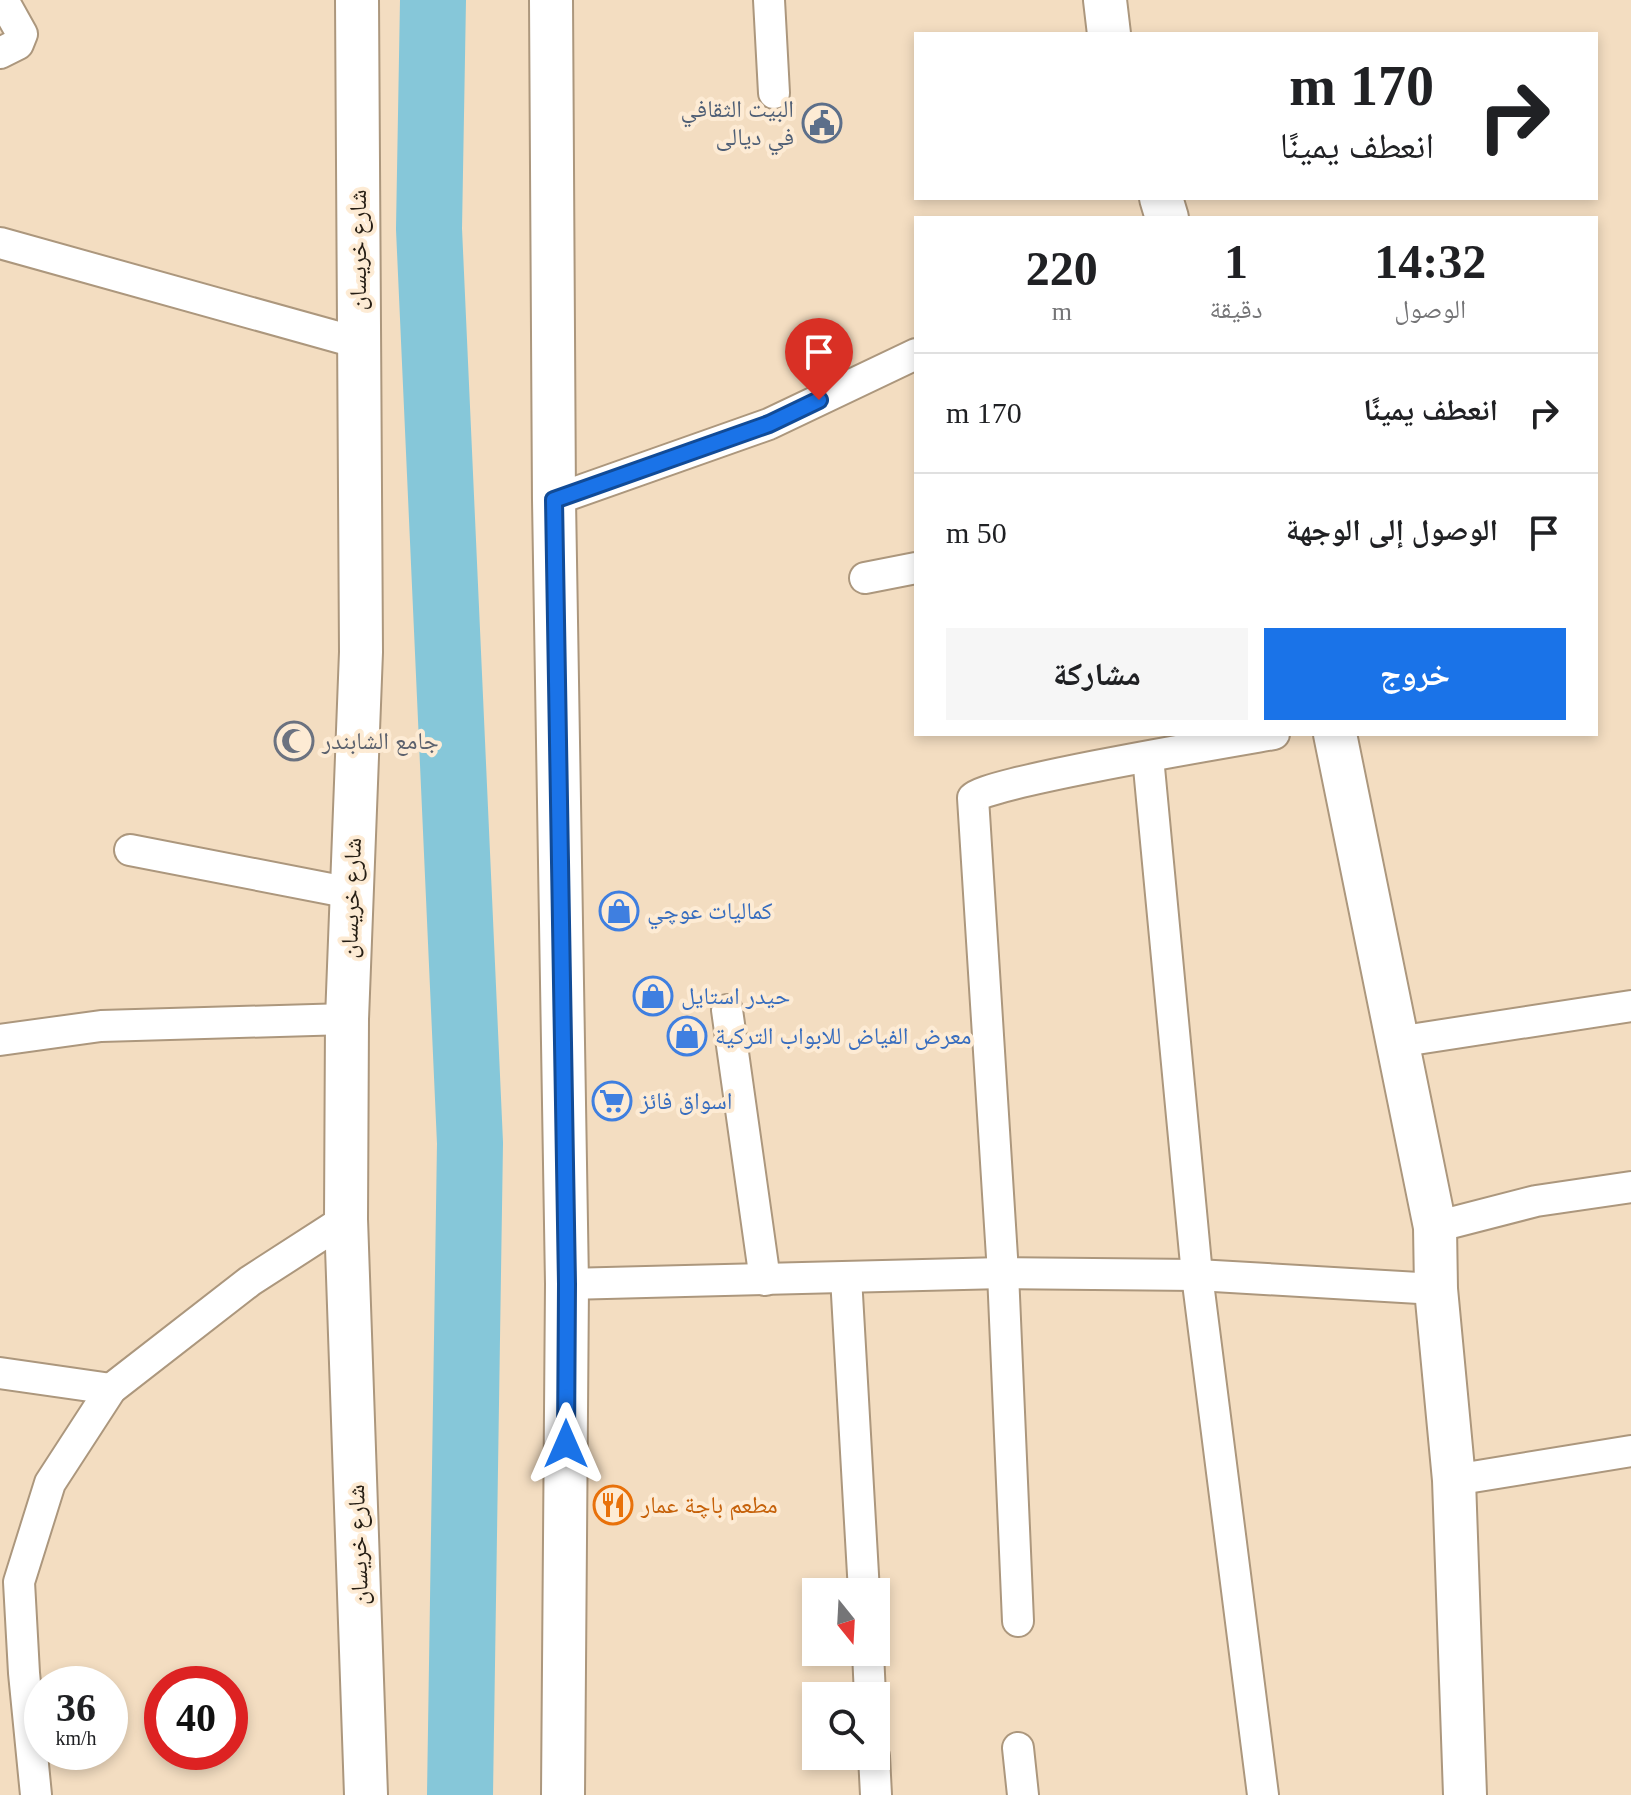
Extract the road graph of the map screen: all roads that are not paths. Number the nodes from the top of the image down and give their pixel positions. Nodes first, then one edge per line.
1 (3, 0) edge
2 (357, 0) edge
3 (551, 0) edge
4 (769, 0) edge
5 (1105, 0) edge
6 (1109, 32) edge
7 (0, 53) edge
8 (774, 93) dead end
9 (0, 243) edge
10 (359, 343) junction
11 (914, 355) edge
12 (554, 500) junction
13 (914, 568) edge
14 (865, 578) dead end
15 (1263, 736) edge
16 (1335, 736) edge
17 (1148, 757) junction
18 (130, 850) dead end
19 (351, 893) junction
20 (1631, 1006) edge
21 (727, 1010) dead end
22 (347, 1019) junction
23 (0, 1040) edge
24 (1397, 1042) junction
25 (1631, 1187) edge
26 (346, 1219) junction
27 (1435, 1227) junction
28 (1003, 1273) junction
29 (1197, 1275) junction
30 (846, 1277) junction
31 (765, 1280) junction
32 (567, 1284) junction
33 (1436, 1289) junction
34 (0, 1373) edge
35 (111, 1389) junction
36 (1631, 1451) edge
37 (1454, 1480) junction
38 (863, 1578) edge
39 (1018, 1621) dead end
40 (1018, 1748) dead end
41 (875, 1770) edge
42 (36, 1795) edge
43 (366, 1795) edge
44 (563, 1795) edge
45 (876, 1795) edge
46 (1023, 1795) edge
47 (1263, 1795) edge
48 (1465, 1795) edge

1 - 7 street
2 - 10 street, شارع خريسان
3 - 12 street
4 - 8 street
5 - 6 street
9 - 10 street
10 - 19 street, شارع خريسان
11 - 12 street
12 - 32 street
13 - 14 street
15 - 17 street
16 - 24 street
17 - 28 street
17 - 29 street
18 - 19 street
19 - 22 street, شارع خريسان
20 - 24 street
21 - 31 street
22 - 23 street
22 - 26 street, شارع خريسان
24 - 27 street
25 - 27 street
26 - 35 street
26 - 43 street, شارع خريسان
27 - 33 street
28 - 29 street
28 - 30 street
28 - 39 street
29 - 33 street
29 - 47 street
30 - 31 street
30 - 38 street
31 - 32 street
32 - 44 street
33 - 37 street
34 - 35 street
35 - 42 street
36 - 37 street
37 - 48 street
40 - 46 street
41 - 45 street

